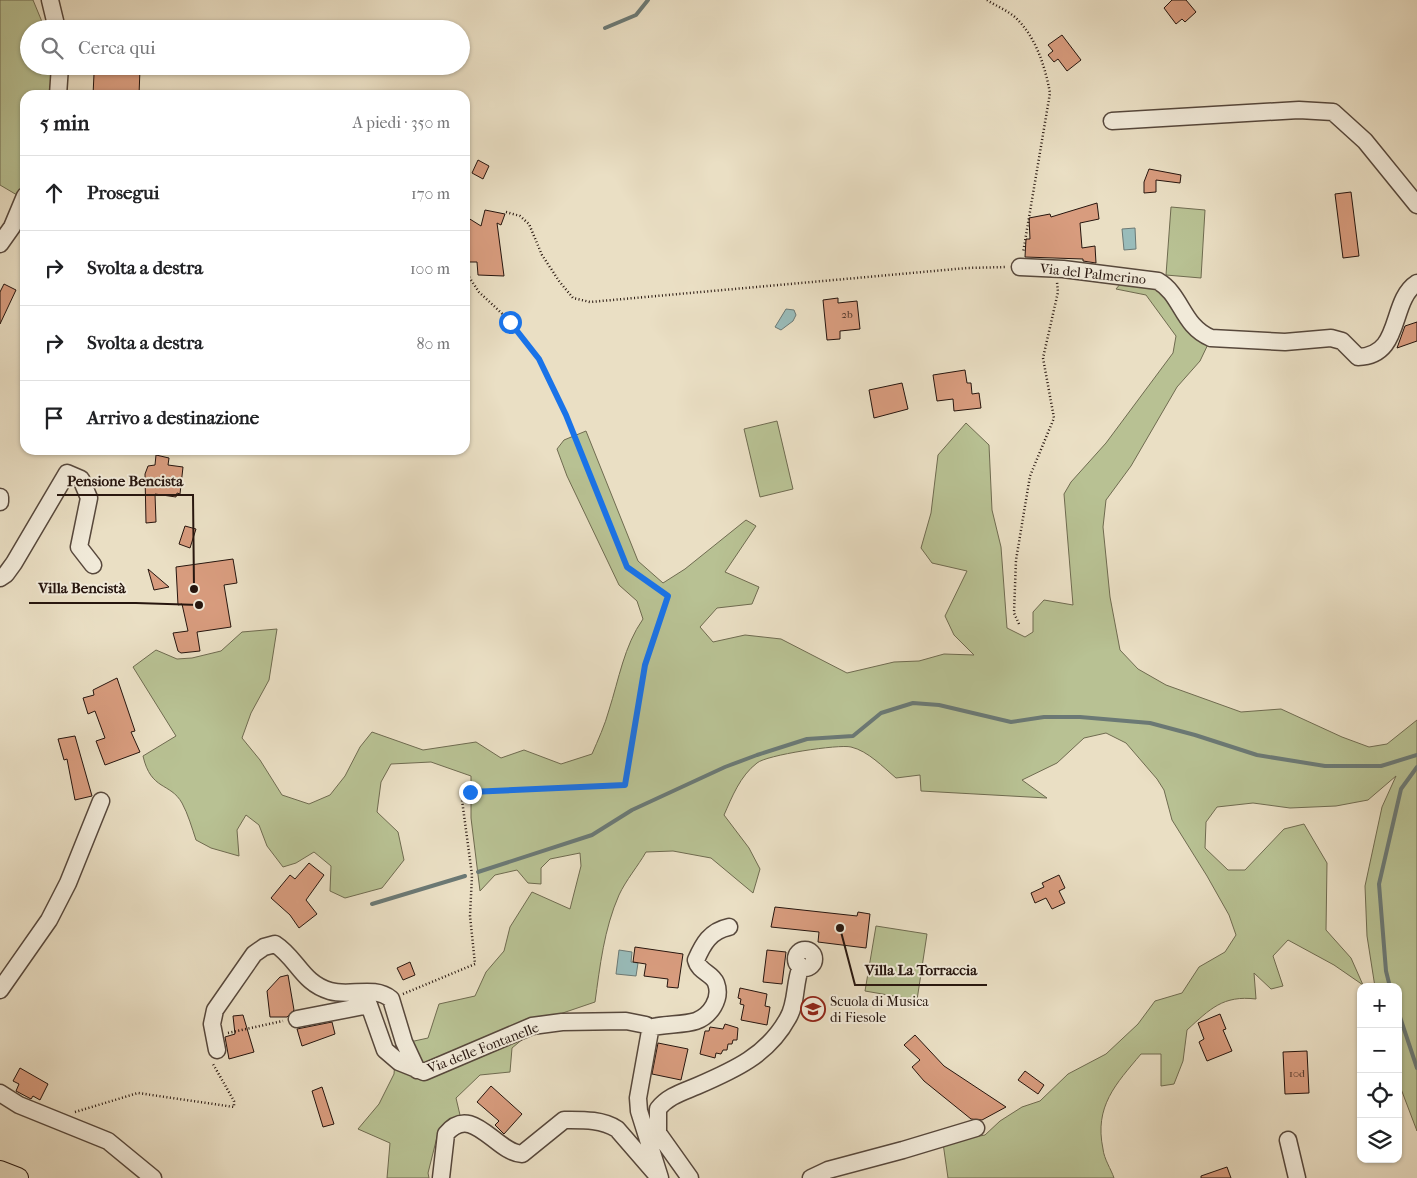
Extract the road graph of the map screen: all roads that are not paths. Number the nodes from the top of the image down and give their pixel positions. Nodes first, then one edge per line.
1 (50, 0) edge
2 (55, 20) edge
3 (59, 75) edge
4 (58, 90) edge
5 (1112, 121) dead end
6 (1417, 205) edge
7 (20, 208) edge
8 (0, 244) edge
9 (1020, 267) road end
10 (1417, 283) edge
11 (0, 497) edge
12 (0, 502) edge
13 (93, 565) dead end
14 (0, 578) edge
15 (101, 801) dead end
16 (729, 927) dead end
17 (801, 966) dead end
18 (0, 990) edge
19 (297, 1018) road end
20 (649, 1028) junction
21 (216, 1043) road end
22 (417, 1070) junction
23 (0, 1093) edge
24 (976, 1128) dead end
25 (1288, 1140) dead end
26 (0, 1171) edge
27 (18, 1178) edge
28 (153, 1178) edge
29 (441, 1178) edge
30 (660, 1178) edge
31 (690, 1178) edge
32 (811, 1178) edge
33 (1297, 1178) edge

1 - 2 street
3 - 4 street
5 - 6 street
7 - 8 street
9 - 10 street, Via del Palmerino
11 - 12 street
13 - 14 street
15 - 18 street
16 - 20 street
17 - 31 street
19 - 22 street
20 - 22 street, Via delle Fontanelle
20 - 30 street
21 - 22 street, Via delle Fontanelle
23 - 28 street
24 - 32 street
25 - 33 street
26 - 27 main road
29 - 30 street

